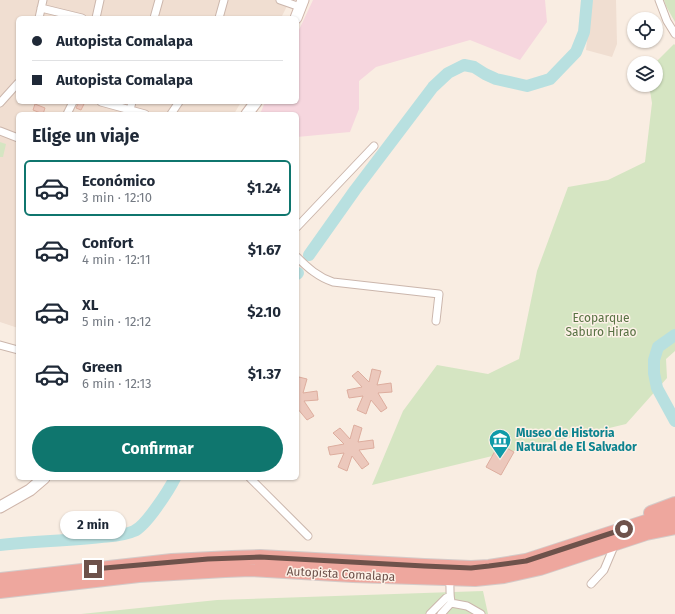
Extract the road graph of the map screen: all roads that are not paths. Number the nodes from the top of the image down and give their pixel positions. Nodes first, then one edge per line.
1 (43, 0) edge
2 (100, 0) edge
3 (158, 0) edge
4 (224, 0) edge
5 (280, 0) edge
6 (659, 0) edge
7 (302, 4) edge
8 (42, 8) junction
9 (40, 16) edge
10 (74, 16) edge
11 (96, 16) edge
12 (154, 16) edge
13 (220, 16) edge
14 (297, 16) edge
15 (675, 34) edge
16 (16, 84) edge
17 (0, 103) edge
18 (111, 104) edge
19 (131, 108) edge
20 (140, 112) edge
21 (0, 131) edge
22 (16, 137) edge
23 (374, 146) dead end
24 (299, 225) edge
25 (299, 259) edge
26 (436, 322) dead end
27 (0, 345) edge
28 (16, 349) edge
29 (42, 480) edge
30 (252, 480) edge
31 (675, 504) edge
32 (0, 507) edge
33 (675, 515) edge
34 (675, 527) edge
35 (308, 536) dead end
36 (596, 537) junction
37 (616, 543) junction
38 (449, 579) junction
39 (0, 580) edge
40 (591, 584) dead end
41 (0, 591) edge
42 (450, 600) junction
43 (430, 614) edge
44 (440, 614) edge
45 (481, 614) edge

1 - 8 street
2 - 11 street
3 - 12 street
4 - 13 street
5 - 7 street
6 - 15 street
7 - 14 street
8 - 9 street
8 - 10 street
16 - 17 street
18 - 19 street
19 - 20 street
21 - 22 street
23 - 24 street
25 - 26 street
27 - 28 street
29 - 32 street
30 - 35 street
31 - 36 highway
33 - 36 highway, Autopista Comalapa
34 - 37 highway, Autopista Comalapa
36 - 39 highway, Autopista Comalapa
37 - 38 highway, Autopista Comalapa
37 - 40 street
38 - 41 highway, Autopista Comalapa
38 - 42 street
42 - 43 street
42 - 44 street
42 - 45 street

